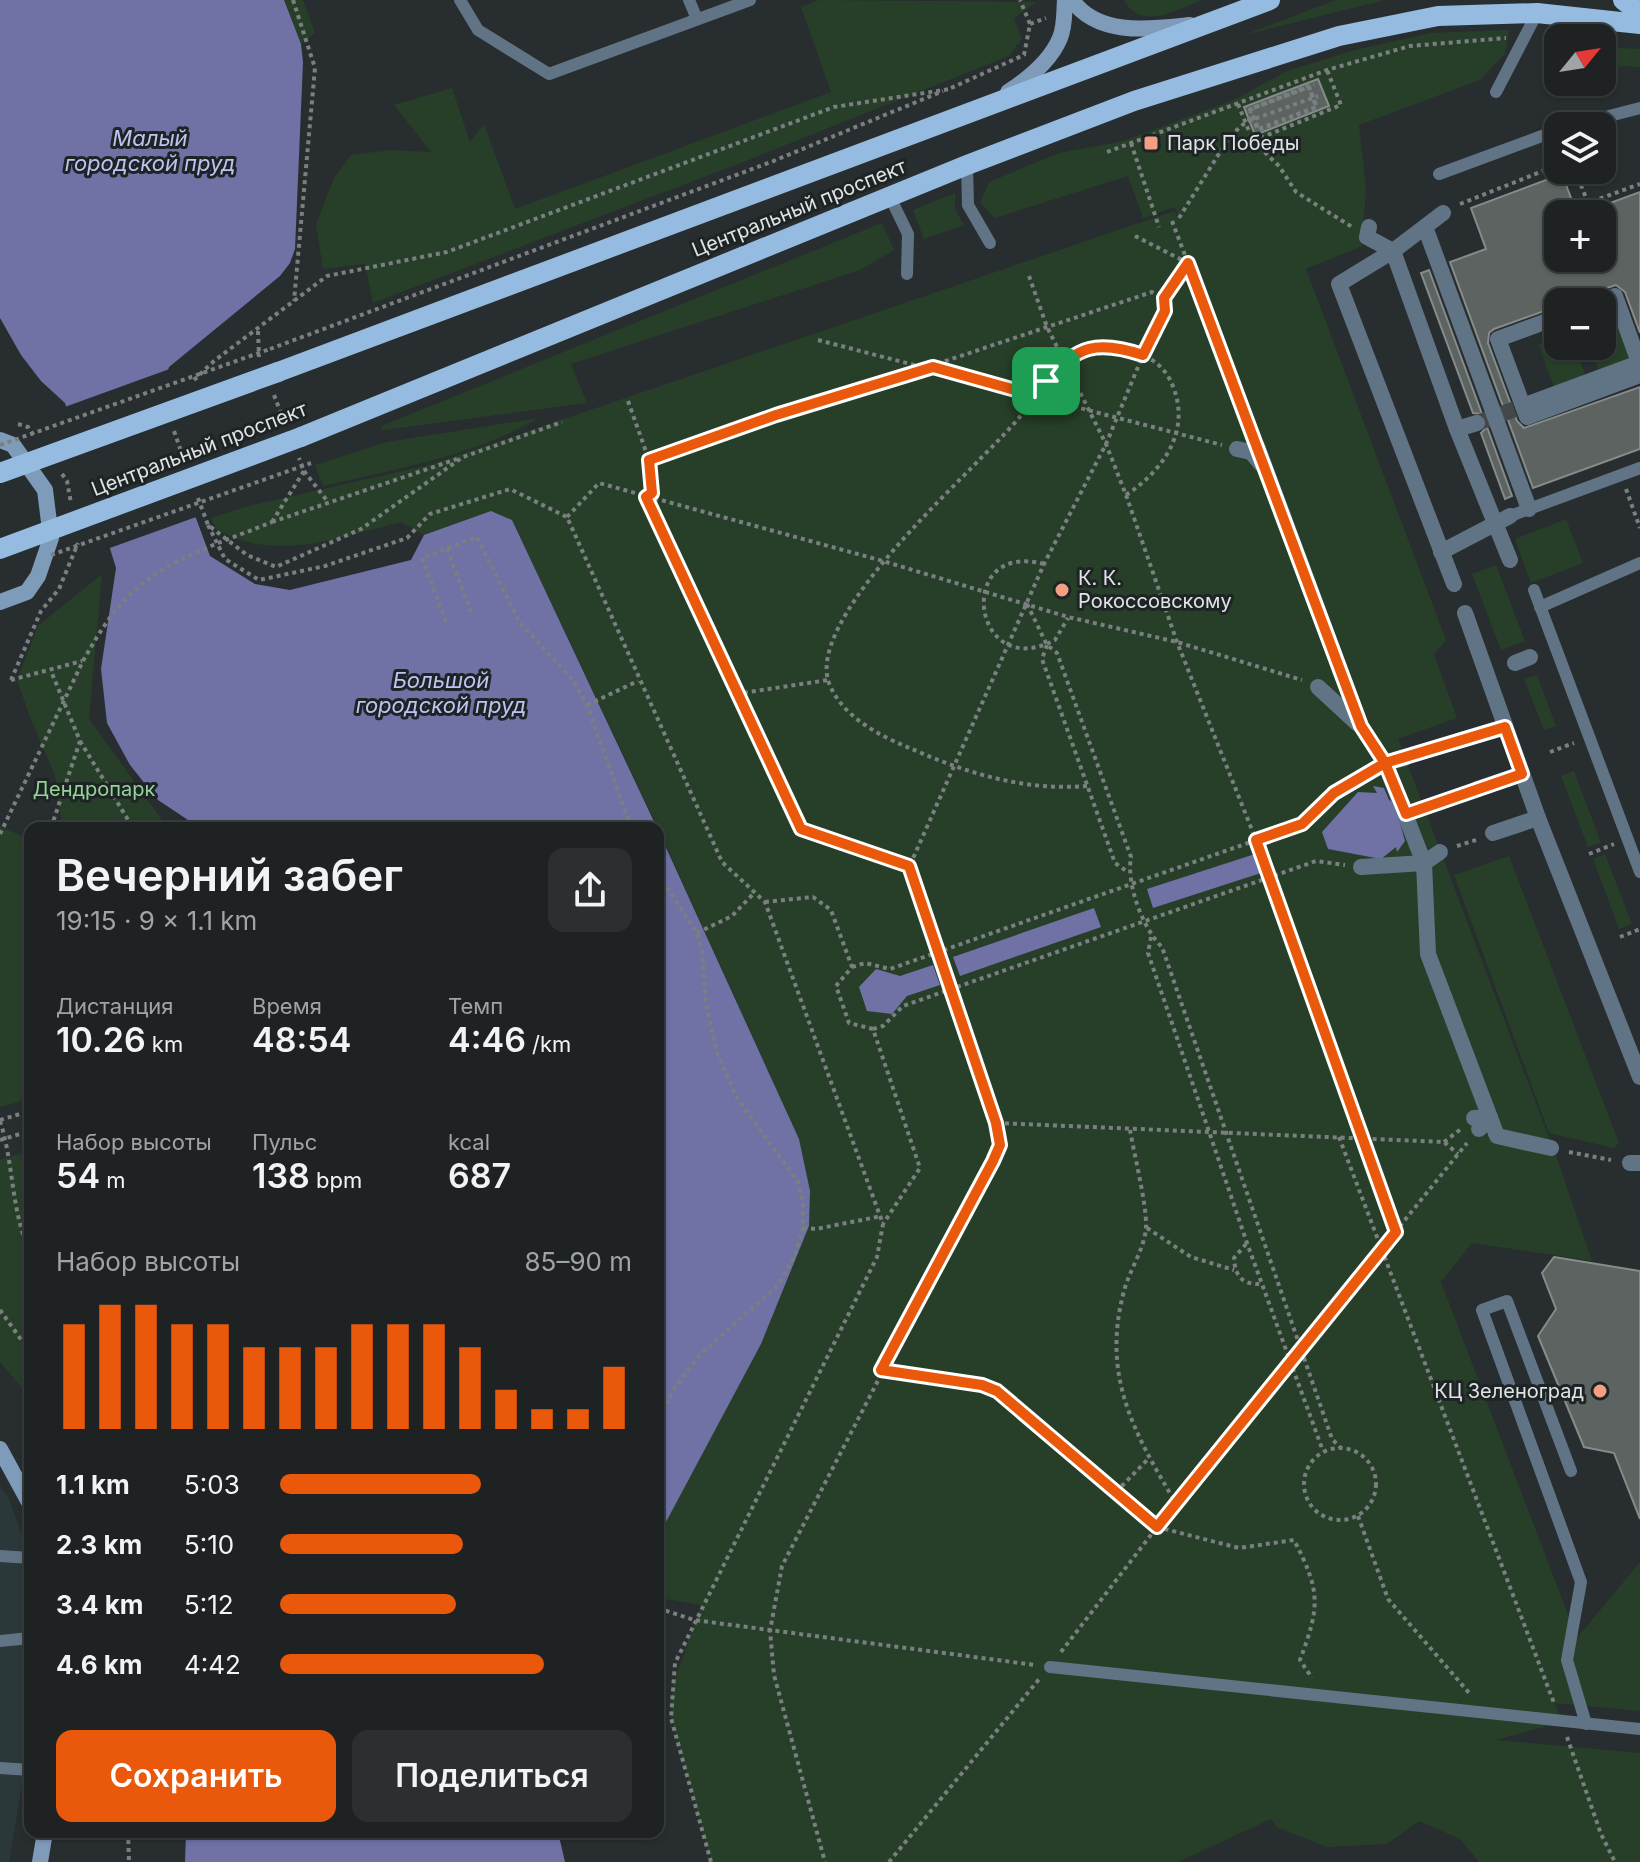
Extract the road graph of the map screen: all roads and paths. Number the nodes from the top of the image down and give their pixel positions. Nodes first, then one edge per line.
1 (293, 0) edge
2 (460, 0) edge
3 (689, 0) edge
4 (750, 0) edge
5 (1020, 0) edge
6 (1065, 0) edge
7 (1072, 0) edge
8 (1270, 0) edge
9 (1623, 0) edge
10 (1537, 13) junction
11 (1640, 13) edge
12 (697, 19) junction
13 (1640, 24) edge
14 (1200, 25) junction
15 (1524, 36) junction
16 (1327, 70) junction
17 (1314, 84) dead end
18 (1496, 92) dead end
19 (1318, 96) dead end
20 (1238, 104) junction
21 (985, 107) junction
22 (1640, 108) edge
23 (1616, 114) edge
24 (1248, 122) junction
25 (1544, 135) edge
26 (1253, 141) junction
27 (1131, 143) junction
28 (1107, 152) dead end
29 (967, 165) junction
30 (1544, 171) edge
31 (1439, 174) dead end
32 (1581, 184) edge
33 (1640, 184) edge
34 (890, 197) junction
35 (1443, 213) joint
36 (1179, 218) dead end
37 (1172, 221) dead end
38 (1159, 227) dead end
39 (1425, 227) junction
40 (1368, 232) joint
41 (1135, 236) dead end
42 (990, 243) dead end
43 (1393, 251) junction
44 (1188, 263) junction
45 (907, 274) dead end
46 (1029, 276) dead end
47 (1164, 298) junction
48 (1616, 299) edge
49 (294, 302) dead end
50 (1544, 322) edge
51 (1047, 327) junction
52 (818, 340) dead end
53 (1143, 355) junction
54 (1063, 361) junction
55 (1640, 364) edge
56 (933, 367) junction
57 (1640, 375) edge
58 (1037, 396) junction
59 (628, 401) dead end
60 (1523, 406) junction
61 (1089, 409) junction
62 (1117, 418) junction
63 (1477, 423) tunnel mouth
64 (1457, 429) junction
65 (1177, 432) junction
66 (0, 442) edge
67 (1217, 443) dead end
68 (1106, 444) junction
69 (1257, 446) joint
70 (1237, 449) dead end
71 (463, 457) dead end
72 (649, 460) junction
73 (311, 463) dead end
74 (1640, 468) edge
75 (304, 471) dead end
76 (1268, 471) junction
77 (0, 473) edge
78 (1126, 495) junction
79 (1628, 495) dead end
80 (646, 497) junction
81 (328, 502) junction
82 (1529, 509) junction
83 (1510, 516) joint
84 (567, 517) junction
85 (1493, 523) junction
86 (208, 525) dead end
87 (1640, 528) edge
88 (0, 549) edge
89 (447, 549) junction
90 (1441, 552) junction
91 (44, 557) dead end
92 (1510, 560) dead end
93 (883, 561) junction
94 (1640, 563) edge
95 (1044, 564) junction
96 (1454, 584) dead end
97 (1534, 590) dead end
98 (984, 593) junction
99 (0, 602) edge
100 (1027, 604) junction
101 (1540, 607) junction
102 (41, 611) dead end
103 (471, 612) dead end
104 (1465, 613) dead end
105 (1068, 617) junction
106 (446, 622) dead end
107 (1177, 642) junction
108 (1007, 644) junction
109 (1047, 645) junction
110 (83, 661) junction
111 (51, 671) junction
112 (1284, 673) dead end
113 (828, 680) junction
114 (638, 681) junction
115 (1318, 687) dead end
116 (736, 694) junction
117 (63, 702) junction
118 (587, 705) junction
119 (1361, 726) junction
120 (1505, 727) junction
121 (80, 741) junction
122 (1458, 741) joint
123 (1565, 746) dead end
124 (1550, 752) dead end
125 (1405, 758) joint
126 (1385, 763) junction
127 (955, 767) junction
128 (1522, 774) junction
129 (1087, 786) junction
130 (1477, 789) joint
131 (1334, 793) joint
132 (1424, 808) joint
133 (1406, 814) junction
134 (1538, 818) junction
135 (53, 822) edge
136 (129, 822) edge
137 (629, 822) edge
138 (1493, 833) joint
139 (0, 834) edge
140 (1256, 840) junction
141 (1604, 848) dead end
142 (1440, 852) joint
143 (1589, 854) dead end
144 (1424, 863) junction
145 (909, 866) junction
146 (1361, 867) joint
147 (1128, 872) junction
148 (1640, 872) edge
149 (1270, 879) junction
150 (664, 883) edge
151 (1133, 883) junction
152 (755, 892) junction
153 (765, 902) junction
154 (1145, 921) junction
155 (1640, 929) edge
156 (697, 933) junction
157 (1151, 937) junction
158 (1620, 937) dead end
159 (940, 951) junction
160 (852, 967) junction
161 (952, 988) junction
162 (873, 1029) junction
163 (1640, 1077) edge
164 (24, 1113) edge
165 (0, 1121) edge
166 (996, 1123) junction
167 (1130, 1130) junction
168 (1210, 1130) junction
169 (1226, 1132) junction
170 (24, 1133) edge
171 (1339, 1137) junction
172 (1362, 1138) junction
173 (3, 1139) edge
174 (1551, 1148) joint
175 (1635, 1163) edge
176 (882, 1216) junction
177 (883, 1224) junction
178 (803, 1228) junction
179 (1146, 1228) junction
180 (1396, 1232) junction
181 (24, 1239) edge
182 (1247, 1243) junction
183 (1381, 1252) junction
184 (1234, 1270) junction
185 (1262, 1284) junction
186 (0, 1310) edge
187 (24, 1344) edge
188 (1301, 1353) junction
189 (1291, 1363) junction
190 (881, 1370) junction
191 (664, 1409) edge
192 (1340, 1447) junction
193 (0, 1449) edge
194 (1323, 1451) junction
195 (1149, 1458) junction
196 (1571, 1471) dead end
197 (1116, 1492) junction
198 (24, 1493) edge
199 (1177, 1505) junction
200 (1358, 1516) junction
201 (1157, 1527) junction
202 (0, 1556) edge
203 (24, 1558) edge
204 (664, 1610) edge
205 (694, 1620) junction
206 (770, 1631) junction
207 (24, 1639) edge
208 (0, 1641) edge
209 (1050, 1667) junction
210 (1339, 1698) junction
211 (1480, 1712) junction
212 (1562, 1722) junction
213 (1586, 1724) junction
214 (1640, 1729) edge
215 (0, 1768) edge
216 (24, 1770) edge
217 (44, 1838) edge
218 (128, 1838) edge
219 (40, 1862) edge
220 (129, 1862) edge
221 (711, 1862) edge
222 (825, 1862) edge
223 (889, 1862) edge
224 (1615, 1862) edge

1 - 49 path
2 - 12 lane
3 - 12 lane
4 - 12 lane
5 - 66 path, bridge
6 - 21 street
7 - 14 street
8 - 14 main road, Центральный проспект
9 - 11 main road
10 - 13 main road, Центральный проспект
10 - 15 lane
10 - 29 main road, Центральный проспект
14 - 21 main road, Центральный проспект
15 - 16 path
15 - 18 lane
16 - 20 path
16 - 26 path
17 - 24 path
19 - 24 path
20 - 24 path
20 - 27 path
21 - 77 main road, Центральный проспект, bridge
22 - 23 lane
24 - 26 path
24 - 36 path
25 - 31 lane
26 - 40 path
27 - 28 path
27 - 38 path
29 - 34 main road, Центральный проспект
29 - 42 lane
30 - 35 path
32 - 33 path
34 - 45 lane
34 - 88 main road, Центральный проспект, bridge
35 - 39 street
37 - 44 path
39 - 43 street
39 - 82 street
40 - 43 street
41 - 44 path
43 - 64 street
43 - 90 street
44 - 47 path
44 - 69 path
46 - 51 path
47 - 51 path
47 - 53 path
48 - 55 street
50 - 60 street
51 - 54 path
51 - 56 path
52 - 56 path
53 - 54 path
53 - 62 path
53 - 65 path
54 - 58 path
54 - 61 path
55 - 60 street
56 - 58 path
56 - 72 path
57 - 60 street
58 - 61 path
58 - 93 path
59 - 72 path
61 - 62 path
61 - 68 path
62 - 65 path
62 - 68 path
63 - 64 street
64 - 85 street
65 - 67 path
65 - 78 path
66 - 99 street
68 - 78 path
68 - 95 path
69 - 76 street
70 - 76 street
71 - 81 path
72 - 80 path
73 - 91 path, bridge
74 - 82 lane
75 - 81 path
76 - 119 street
78 - 107 path
79 - 87 path
80 - 84 path
80 - 93 path
80 - 116 path
81 - 110 path, bridge
82 - 83 lane
83 - 85 street
84 - 86 path
84 - 114 path
85 - 90 street
85 - 92 street
89 - 103 path
89 - 106 path
89 - 118 path
90 - 96 street
93 - 98 path
93 - 113 path
94 - 101 lane
95 - 98 path
95 - 100 path
97 - 101 lane
98 - 100 path
98 - 108 path
100 - 105 path
100 - 108 path
100 - 109 path
101 - 148 lane
102 - 111 path
104 - 120 street
105 - 107 path
105 - 109 path
107 - 112 path
107 - 140 path
108 - 109 path
108 - 127 path
109 - 129 path
109 - 147 path
110 - 111 path
110 - 117 path
111 - 117 path
113 - 116 path
113 - 127 path
114 - 118 path
114 - 152 path
115 - 119 street
116 - 145 path
117 - 121 path
117 - 139 path
118 - 137 path
119 - 126 street
120 - 122 street
120 - 128 street
121 - 135 path
121 - 136 path
122 - 125 path
123 - 124 path
125 - 126 street
126 - 131 street
126 - 133 street
127 - 129 path
127 - 145 path
128 - 130 street
128 - 134 street
129 - 147 path
130 - 132 path
131 - 140 path
132 - 133 street
133 - 144 street
134 - 138 street
134 - 163 street
138 - 142 path
140 - 149 path
140 - 151 path
141 - 143 path
142 - 144 street
144 - 146 street
144 - 174 street
145 - 159 path
146 - 149 path
147 - 151 path
149 - 154 path
149 - 172 path
150 - 156 path
151 - 154 path
151 - 159 path
152 - 153 path
152 - 156 path
153 - 160 path
153 - 176 path
154 - 157 path
154 - 161 path
155 - 158 path
156 - 178 path
157 - 168 path
157 - 169 path
159 - 160 path
159 - 161 path
160 - 162 path
161 - 162 path
161 - 166 path
162 - 177 path
164 - 165 path
165 - 173 path
166 - 167 path
166 - 190 path
167 - 168 path
167 - 179 path
168 - 169 path
168 - 182 path
169 - 171 path
169 - 188 path
170 - 173 path
171 - 172 path
171 - 183 path
172 - 180 path
172 - 180 path
173 - 181 path
174 - 175 path
176 - 177 path
176 - 178 path
177 - 205 path
178 - 191 path
179 - 184 path
179 - 195 path
180 - 183 path
182 - 184 path
182 - 185 path
183 - 188 path
183 - 212 path
184 - 185 path
185 - 189 path
186 - 187 path
188 - 189 path
188 - 192 path
189 - 194 path
189 - 199 path
190 - 197 path
190 - 206 path
192 - 194 path
192 - 200 path
193 - 198 street
194 - 200 path
195 - 197 path
195 - 199 path
196 - 213 lane
197 - 201 path
199 - 201 path
200 - 211 path
201 - 209 path
201 - 210 path
202 - 203 lane
204 - 205 path
205 - 206 path
205 - 221 path
206 - 209 path
206 - 222 path
207 - 208 lane
209 - 210 lane
209 - 223 path
210 - 211 lane
211 - 212 lane
212 - 213 lane
212 - 224 path
213 - 214 lane
215 - 216 lane
217 - 219 street
218 - 220 path

